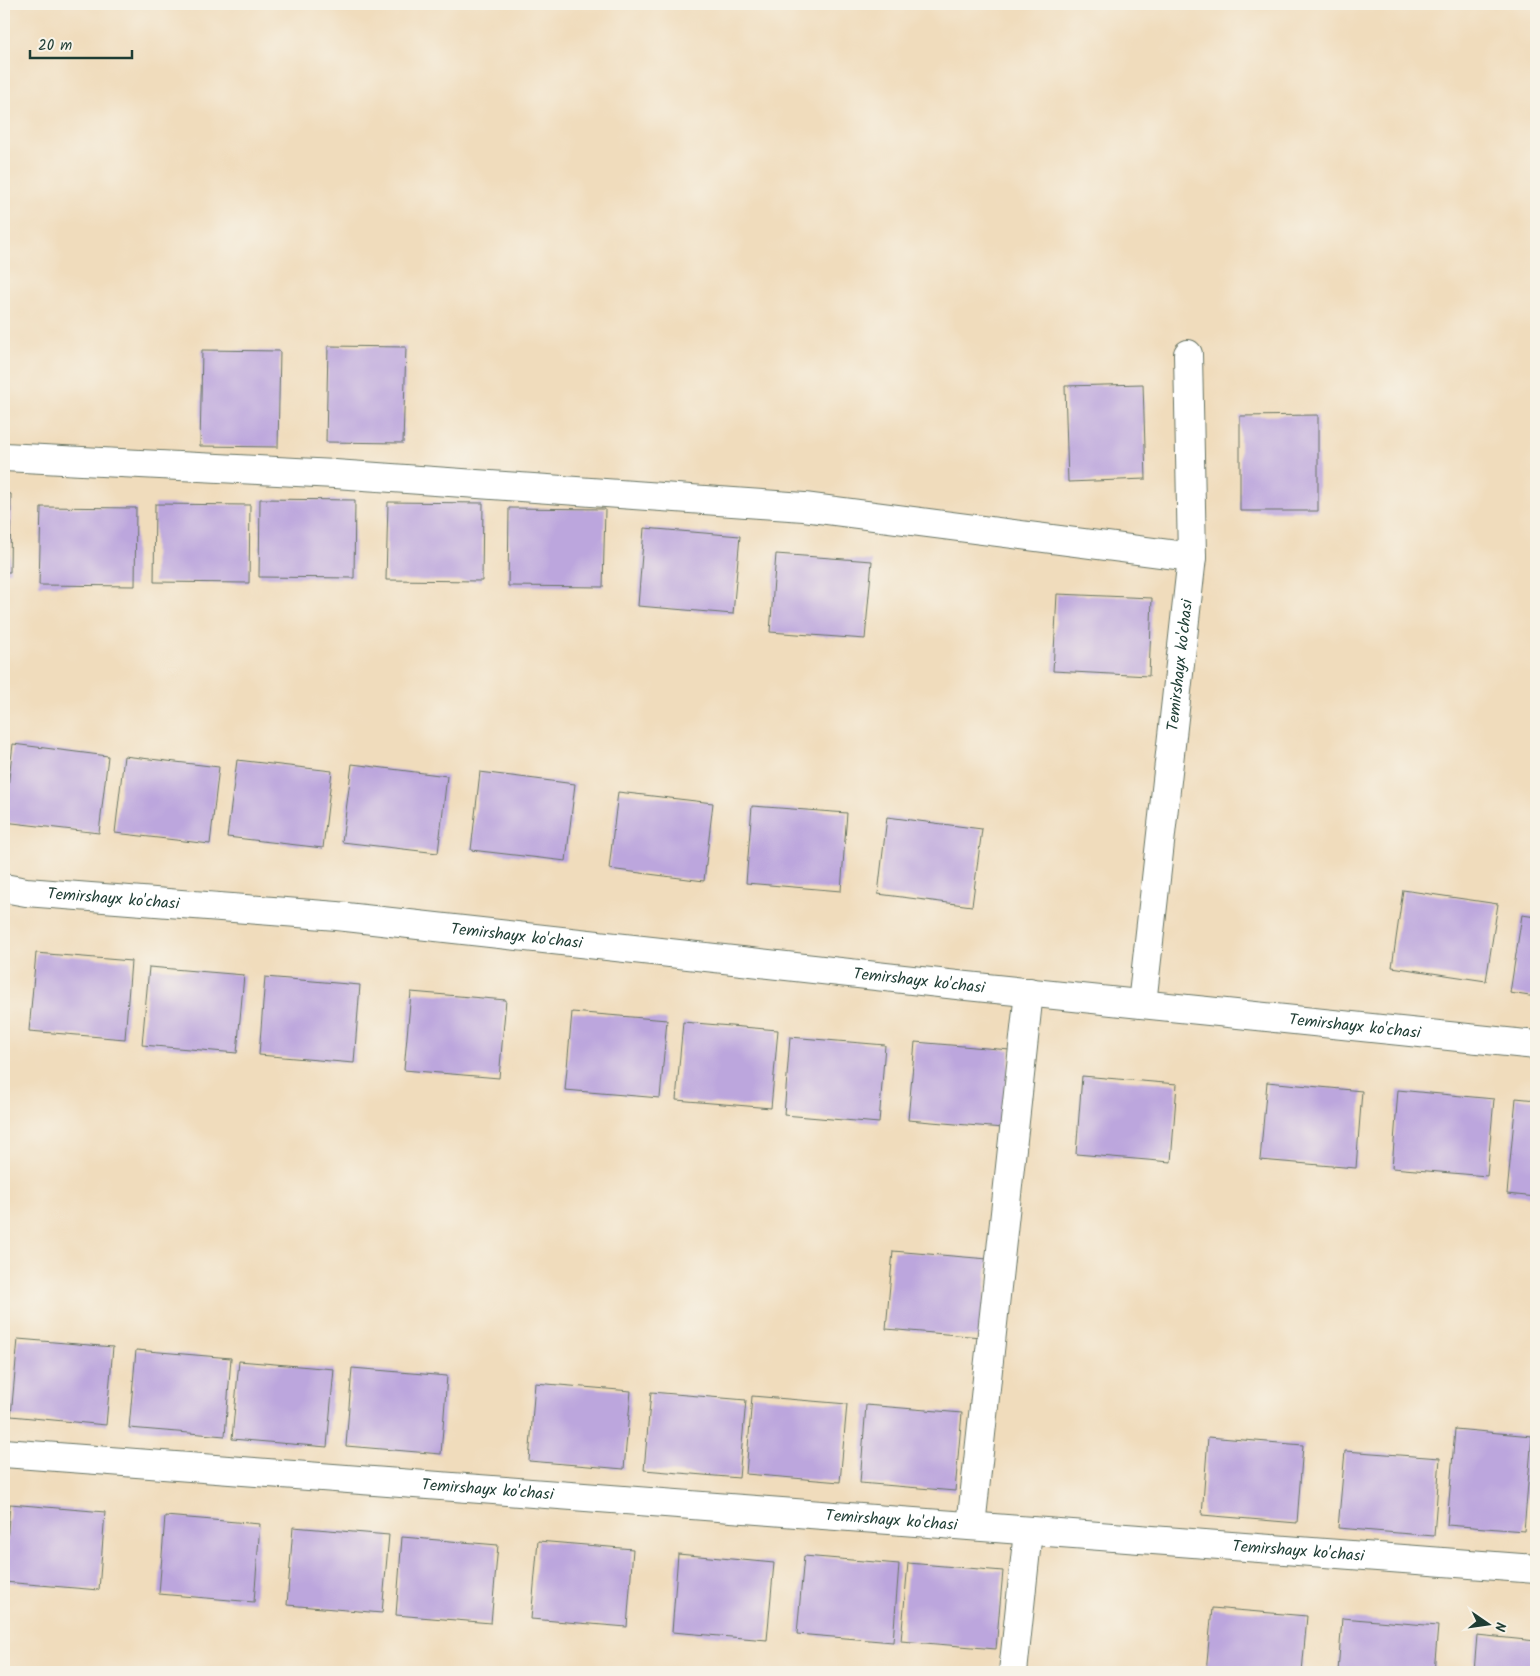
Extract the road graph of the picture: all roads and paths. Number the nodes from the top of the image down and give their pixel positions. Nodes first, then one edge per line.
1 (1188, 354) dead end
2 (4, 457) edge
3 (1192, 557) junction
4 (4, 888) edge
5 (1029, 992) junction
6 (1142, 1004) junction
7 (1536, 1045) edge
8 (4, 1453) edge
9 (971, 1526) junction
10 (1028, 1530) junction
11 (1536, 1569) edge
12 (1013, 1672) edge

1 - 3 street, Temirshayx ko'chasi
2 - 3 street
3 - 6 street, Temirshayx ko'chasi
4 - 5 street, Temirshayx ko'chasi
5 - 6 street, Temirshayx ko'chasi
5 - 9 street, Temirshayx ko'chasi
6 - 7 street, Temirshayx ko'chasi
8 - 9 street, Temirshayx ko'chasi
9 - 10 street, Temirshayx ko'chasi
10 - 11 street, Temirshayx ko'chasi
10 - 12 street

